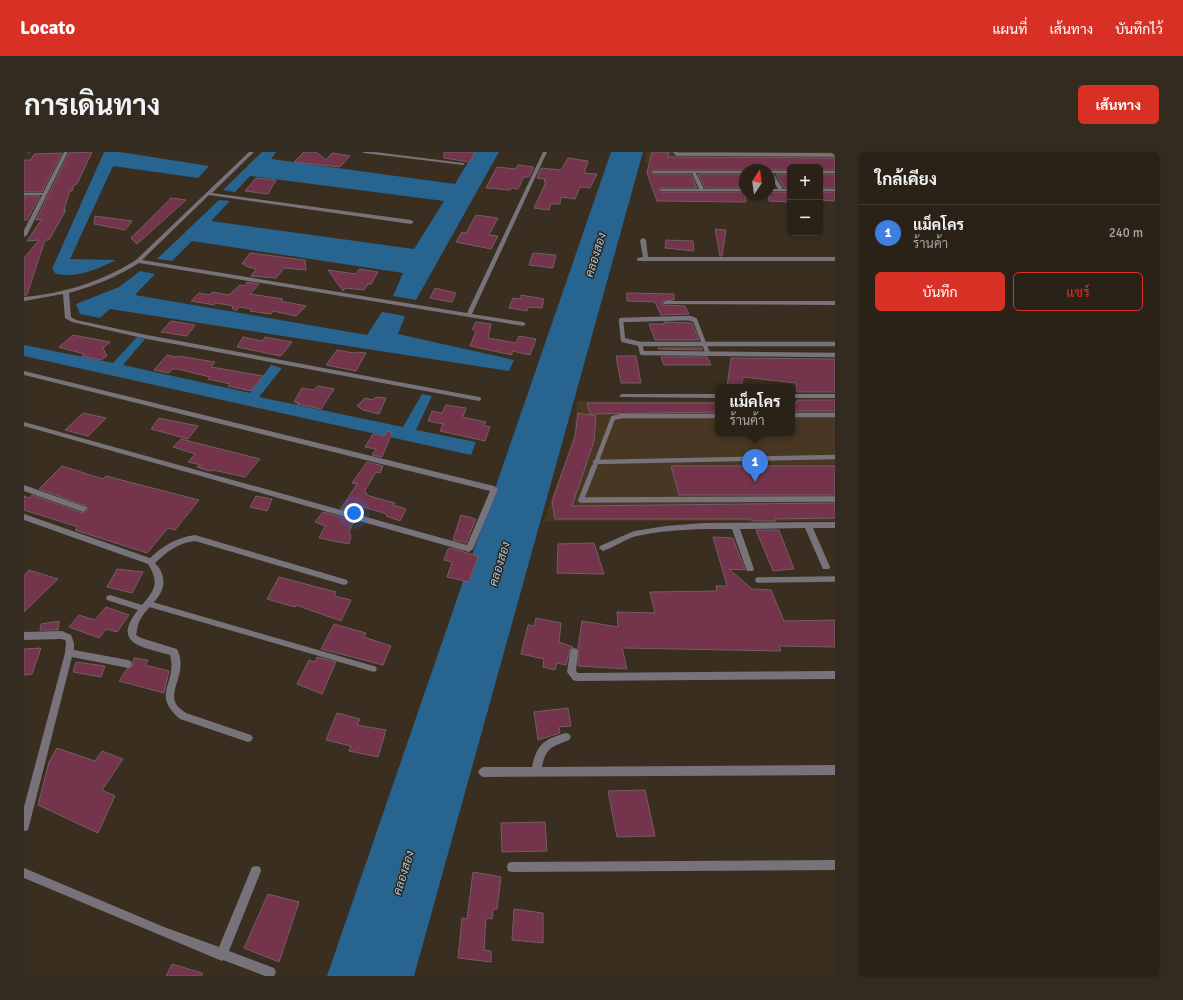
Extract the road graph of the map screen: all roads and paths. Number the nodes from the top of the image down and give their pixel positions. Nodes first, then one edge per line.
1 (29, 152) edge
2 (66, 152) edge
3 (252, 152) edge
4 (364, 152) edge
5 (545, 152) edge
6 (674, 152) edge
7 (24, 153) edge
8 (835, 155) edge
9 (462, 164) dead end
10 (655, 172) dead end
11 (739, 172) edge
12 (775, 172) edge
13 (787, 172) edge
14 (823, 172) edge
15 (835, 172) edge
16 (694, 173) junction
17 (775, 180) edge
18 (662, 190) dead end
19 (702, 190) junction
20 (739, 190) edge
21 (775, 190) edge
22 (781, 190) junction
23 (787, 190) edge
24 (823, 190) edge
25 (835, 190) edge
26 (24, 194) edge
27 (44, 194) junction
28 (209, 194) junction
29 (411, 222) dead end
30 (24, 235) edge
31 (643, 240) dead end
32 (639, 259) dead end
33 (646, 259) junction
34 (835, 259) edge
35 (138, 261) junction
36 (66, 292) junction
37 (24, 299) edge
38 (666, 303) dead end
39 (835, 303) edge
40 (469, 315) junction
41 (523, 324) dead end
42 (703, 343) junction
43 (640, 344) junction
44 (835, 344) edge
45 (708, 354) junction
46 (835, 355) edge
47 (24, 373) edge
48 (622, 396) dead end
49 (715, 396) edge
50 (795, 396) edge
51 (835, 396) edge
52 (480, 399) dead end
53 (795, 415) edge
54 (835, 415) edge
55 (715, 416) edge
56 (24, 424) edge
57 (835, 457) edge
58 (595, 462) junction
59 (24, 488) edge
60 (835, 499) edge
61 (83, 509) dead end
62 (24, 517) edge
63 (808, 525) junction
64 (835, 525) edge
65 (735, 526) junction
66 (603, 548) dead end
67 (151, 562) junction
68 (826, 567) dead end
69 (750, 569) dead end
70 (835, 579) edge
71 (758, 580) dead end
72 (344, 582) dead end
73 (110, 598) dead end
74 (147, 606) junction
75 (24, 636) edge
76 (574, 652) dead end
77 (69, 653) junction
78 (128, 664) dead end
79 (374, 669) dead end
80 (835, 675) edge
81 (566, 737) dead end
82 (248, 738) dead end
83 (835, 770) edge
84 (483, 772) dead end
85 (536, 772) junction
86 (24, 826) edge
87 (835, 865) edge
88 (512, 867) dead end
89 (256, 872) dead end
90 (24, 873) edge
91 (222, 955) junction
92 (270, 972) dead end

1 - 7 street
2 - 27 street
3 - 28 street
4 - 9 street
5 - 40 street
6 - 8 lane
10 - 16 street
11 - 16 street
12 - 13 street
14 - 15 street
16 - 19 street
17 - 22 street
18 - 19 street
19 - 20 street
21 - 22 street
22 - 23 street
24 - 25 street
26 - 27 street
27 - 30 street
28 - 29 street
28 - 35 street
31 - 33 street
32 - 33 street
33 - 34 street
35 - 36 street
35 - 40 street
36 - 37 street
36 - 52 street
38 - 39 street
40 - 41 street
42 - 43 lane
42 - 43 lane
42 - 44 lane
42 - 45 lane
43 - 45 lane
45 - 46 lane
47 - 56 street
48 - 49 street
50 - 51 street
53 - 54 lane
55 - 58 lane
57 - 58 lane
58 - 60 lane
59 - 61 street
62 - 67 street
63 - 64 street
63 - 65 street
63 - 68 street
65 - 66 street
65 - 69 street
67 - 72 street
67 - 74 street
70 - 71 lane
73 - 74 street
74 - 79 lane
74 - 82 street
75 - 77 street
76 - 80 street
77 - 78 street
77 - 86 street
81 - 85 street
83 - 85 street
84 - 85 street
87 - 88 street
89 - 91 street
90 - 91 street
91 - 92 street

